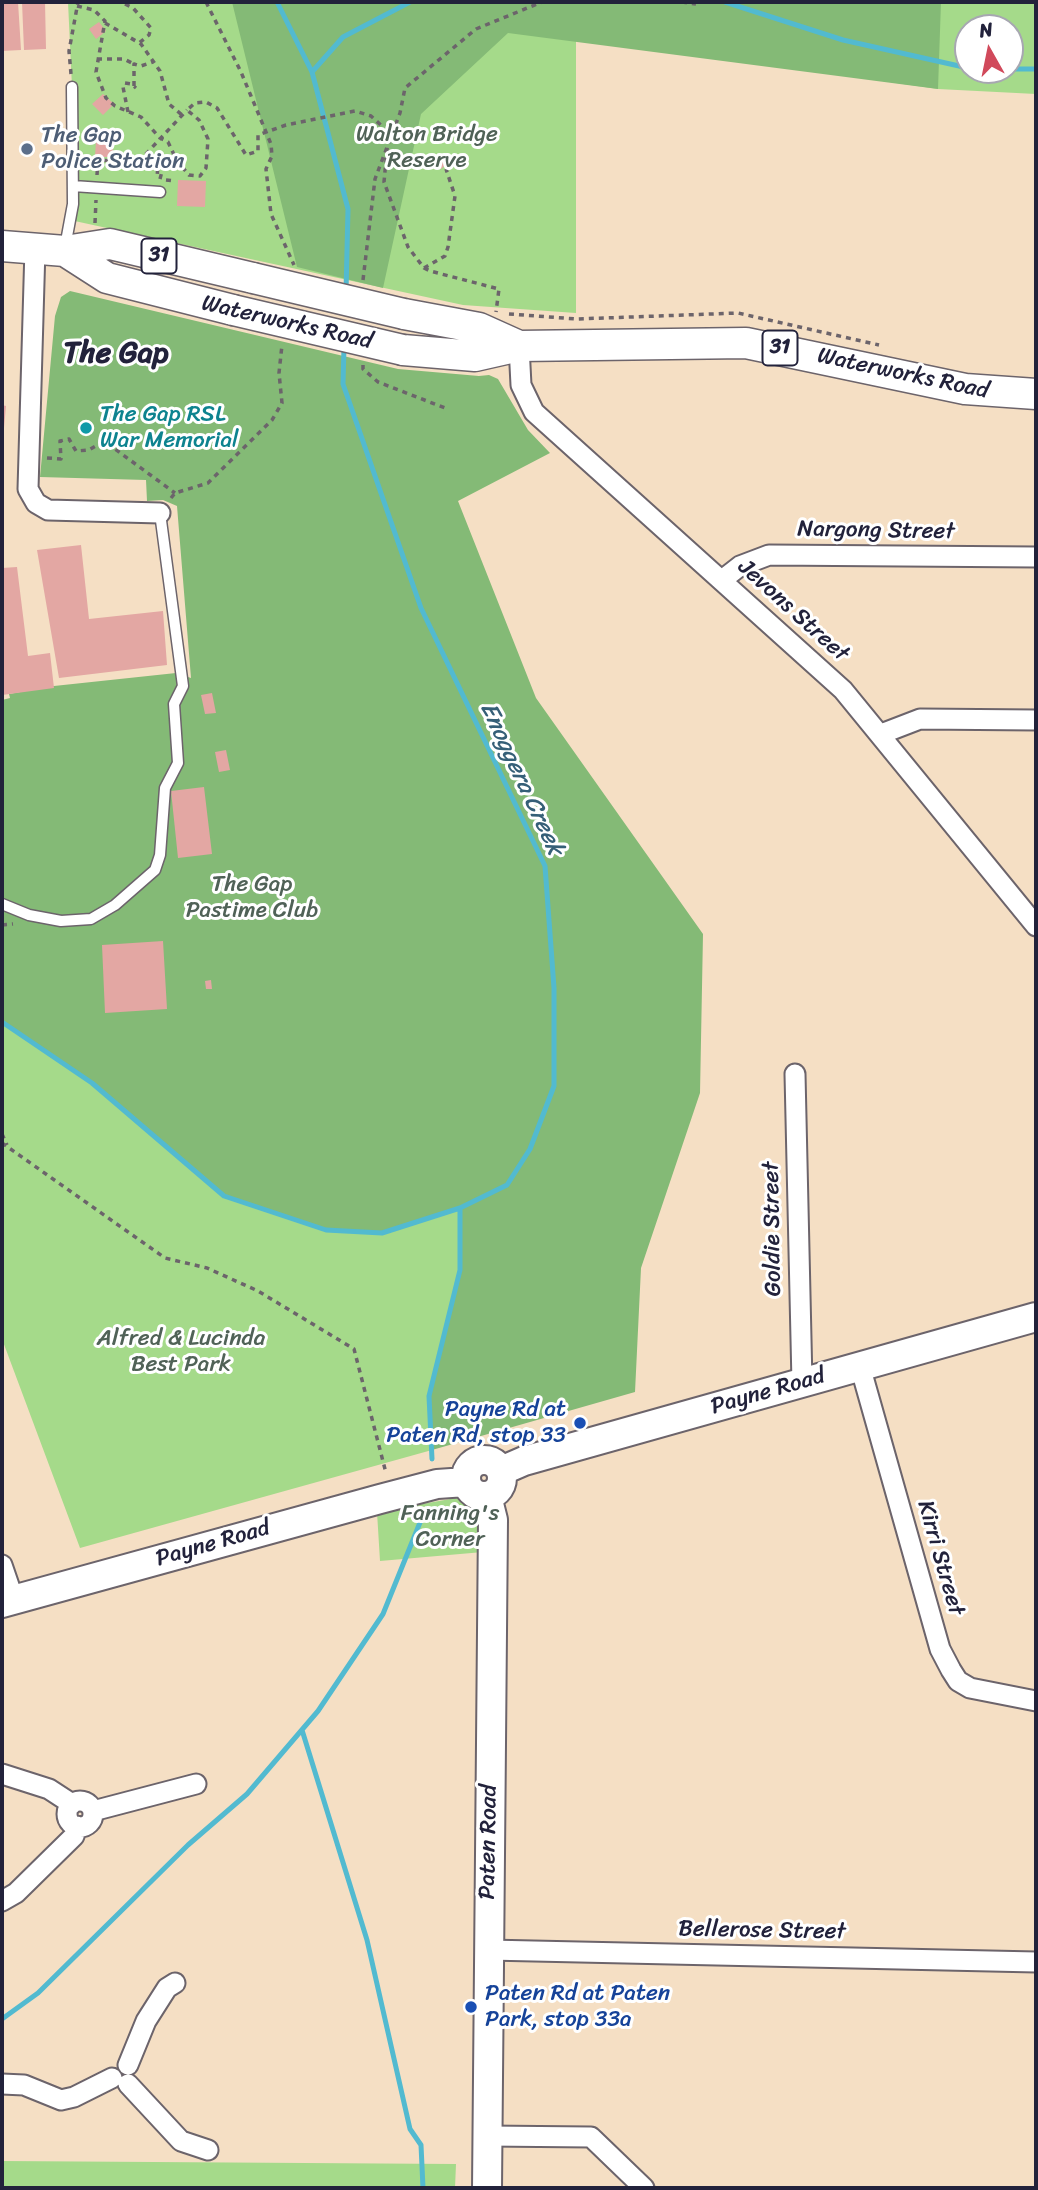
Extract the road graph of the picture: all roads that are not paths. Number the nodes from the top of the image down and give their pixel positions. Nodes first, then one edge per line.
1 (72, 87) road end
2 (73, 186) junction
3 (158, 187) road end
4 (2, 246) edge
5 (35, 248) junction
6 (65, 251) junction
7 (519, 346) junction
8 (1036, 394) edge
9 (160, 513) joint
10 (1036, 557) edge
11 (722, 580) junction
12 (1036, 720) edge
13 (881, 734) junction
14 (2, 904) edge
15 (1036, 926) edge
16 (795, 1074) dead end
17 (1036, 1317) edge
18 (860, 1366) junction
19 (802, 1383) junction
20 (477, 1489) junction
21 (2, 1565) edge
22 (8, 1601) edge
23 (1036, 1701) edge
24 (2, 1774) edge
25 (196, 1784) dead end
26 (72, 1804) junction
27 (93, 1811) junction
28 (77, 1826) junction
29 (2, 1901) edge
30 (488, 1950) junction
31 (1036, 1962) edge
32 (175, 1983) dead end
33 (123, 2076) junction
34 (2, 2084) edge
35 (487, 2136) junction
36 (208, 2150) dead end
37 (487, 2188) edge
38 (644, 2188) edge

1 - 2 lane
2 - 3 lane
2 - 6 lane
4 - 5 main road, Waterworks Road / 31
5 - 6 main road, Waterworks Road / 31
5 - 9 street
6 - 7 main road, Waterworks Road / 31, bridge
6 - 7 main road, Waterworks Road / 31, bridge
7 - 8 main road, Waterworks Road / 31
7 - 11 street, Jevons Street
9 - 14 lane
10 - 11 street, Nargong Street
11 - 13 street, Jevons Street
12 - 13 street
13 - 15 street, Jevons Street
16 - 19 street, Goldie Street
17 - 18 main road, Payne Road
18 - 19 main road, Payne Road
18 - 23 street, Kirri Street
19 - 20 main road, Payne Road
20 - 22 main road, Payne Road
20 - 30 main road, Paten Road
21 - 22 street
24 - 26 street
25 - 27 street
26 - 27 street
26 - 28 street
27 - 28 street
28 - 29 street
30 - 31 street, Bellerose Street
30 - 35 main road, Paten Road
32 - 33 street
33 - 34 street
33 - 36 street
35 - 37 main road, Paten Road
35 - 38 street

